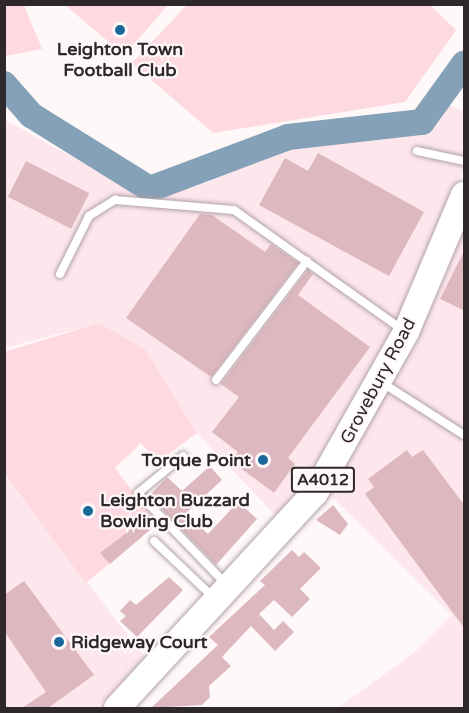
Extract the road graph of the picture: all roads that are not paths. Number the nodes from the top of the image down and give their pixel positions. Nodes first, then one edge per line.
1 (417, 151) dead end
2 (465, 161) edge
3 (465, 195) edge
4 (307, 261) junction
5 (60, 274) dead end
6 (406, 332) junction
7 (216, 380) dead end
8 (380, 382) junction
9 (465, 435) edge
10 (183, 456) dead end
11 (154, 541) dead end
12 (223, 594) junction
13 (117, 708) edge

1 - 2 lane
3 - 6 main road, Grovebury Road / A4012
4 - 5 lane
4 - 6 lane
4 - 7 lane
6 - 8 main road, Grovebury Road / A4012
8 - 9 lane
8 - 12 main road, Grovebury Road / A4012
10 - 12 lane
11 - 12 lane
12 - 13 main road, Grovebury Road / A4012

